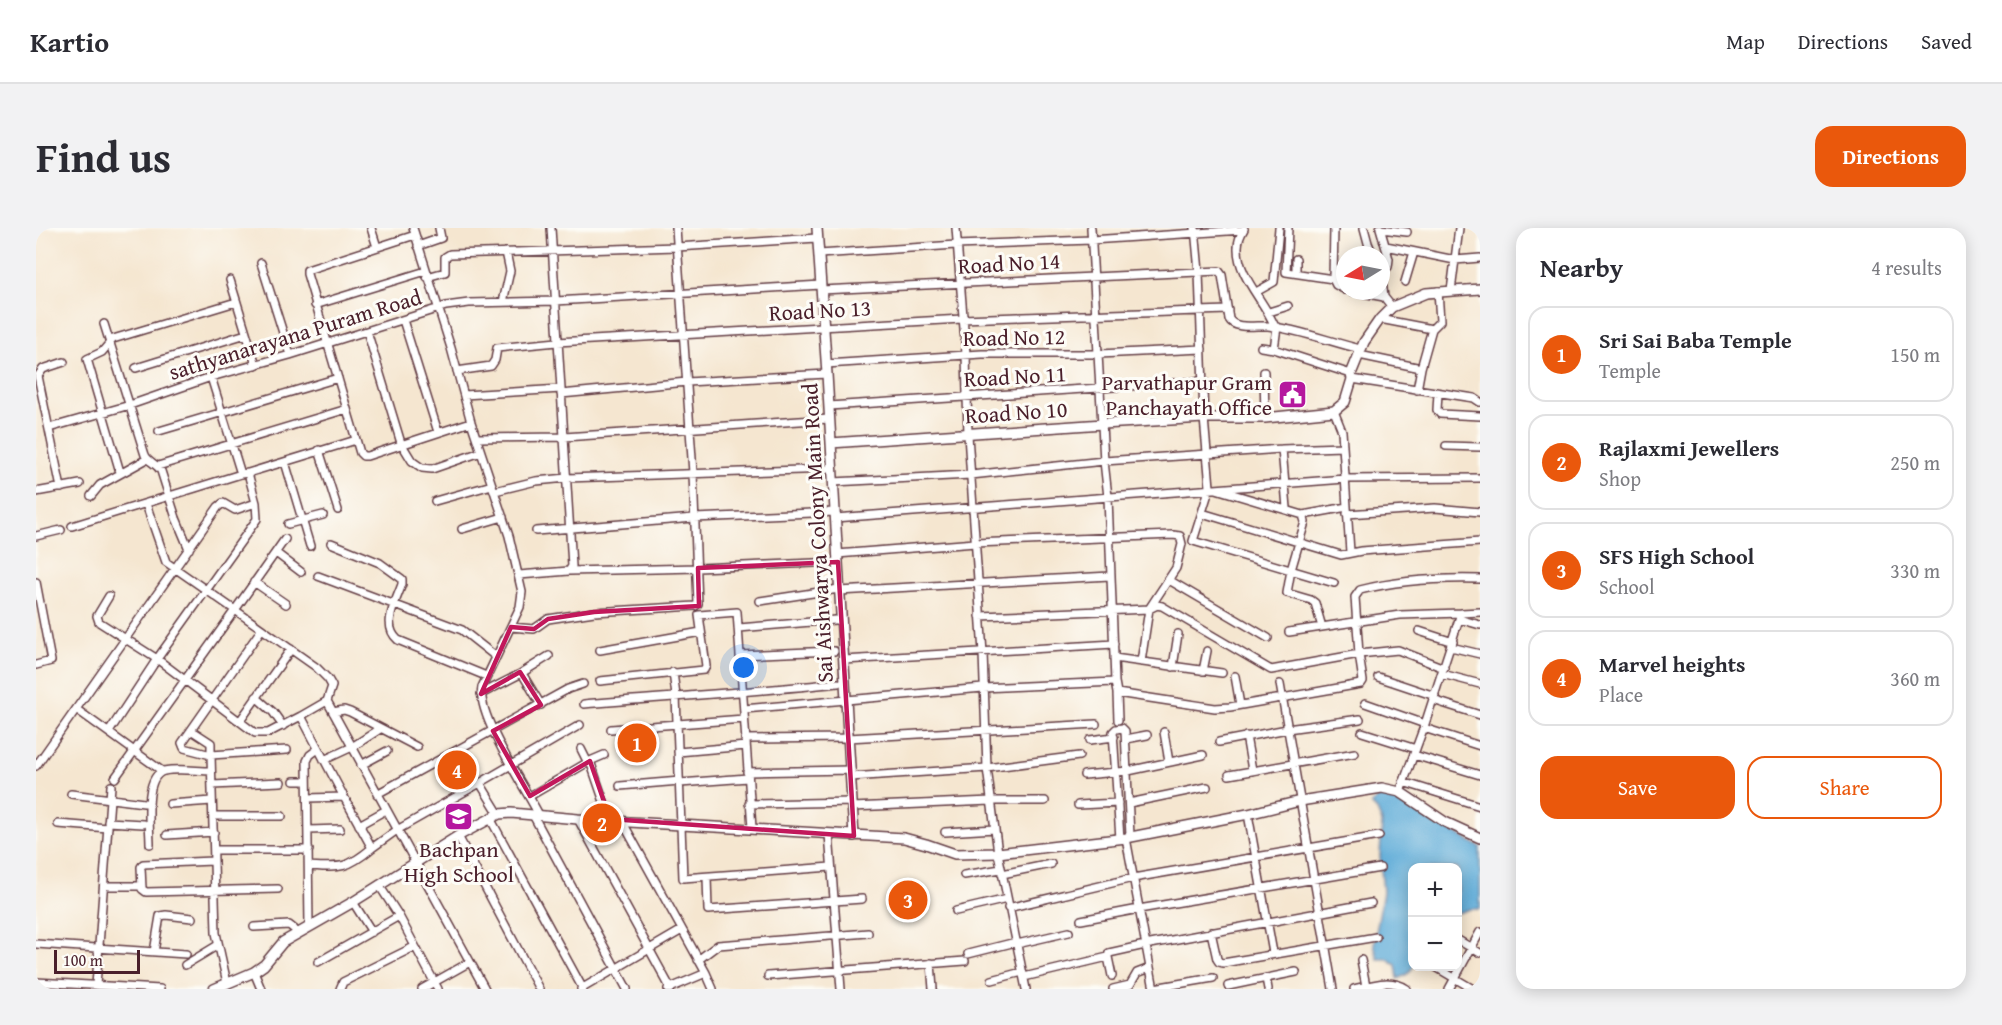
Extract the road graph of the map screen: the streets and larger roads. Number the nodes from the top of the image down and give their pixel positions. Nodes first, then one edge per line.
1 (371, 228) edge
2 (439, 228) edge
3 (551, 228) edge
4 (676, 228) edge
5 (956, 228) edge
6 (1091, 228) edge
7 (1279, 228) edge
8 (1287, 228) edge
9 (1334, 228) edge
10 (1364, 228) edge
11 (1459, 228) edge
12 (1244, 229) edge
13 (1381, 229) edge
14 (1195, 230) edge
15 (414, 232) edge
16 (1407, 232) dead end
17 (817, 233) edge
18 (1091, 240) junction
19 (418, 246) junction
20 (956, 246) junction
21 (1369, 246) edge
22 (1386, 246) edge
23 (377, 247) junction
24 (677, 247) junction
25 (1390, 247) edge
26 (552, 251) junction
27 (506, 252) junction
28 (1414, 252) junction
29 (819, 254) junction
30 (1480, 258) edge
31 (1296, 259) dead end
32 (1455, 260) junction
33 (261, 263) dead end
34 (1200, 272) junction
35 (1296, 273) junction
36 (426, 274) junction
37 (1094, 277) junction
38 (1333, 279) junction
39 (230, 280) dead end
40 (1406, 282) dead end
41 (959, 283) junction
42 (1336, 285) edge
43 (821, 288) junction
44 (1480, 289) edge
45 (1438, 291) junction
46 (1451, 291) junction
47 (1256, 292) junction
48 (680, 294) junction
49 (1386, 300) edge
50 (556, 301) junction
51 (236, 302) junction
52 (502, 302) junction
53 (315, 305) junction
54 (1288, 306) dead end
55 (1392, 307) junction
56 (438, 309) junction
57 (1200, 309) junction
58 (1228, 310) junction
59 (1269, 312) junction
60 (1096, 315) junction
61 (962, 319) junction
62 (1380, 319) junction
63 (403, 320) junction
64 (104, 324) dead end
65 (1276, 327) junction
66 (824, 328) junction
67 (1432, 329) junction
68 (367, 331) junction
69 (246, 334) junction
70 (683, 334) junction
71 (109, 341) junction
72 (557, 342) junction
73 (328, 343) junction
74 (1261, 347) dead end
75 (1202, 349) junction
76 (1274, 349) junction
77 (1359, 352) junction
78 (966, 354) junction
79 (1099, 354) junction
80 (290, 355) junction
81 (64, 362) dead end
82 (256, 365) junction
83 (136, 368) dead end
84 (1421, 368) junction
85 (827, 369) junction
86 (457, 371) junction
87 (1264, 372) dead end
88 (1352, 376) junction
89 (212, 377) junction
90 (338, 378) junction
91 (1204, 381) junction
92 (687, 382) junction
93 (1101, 389) junction
94 (1417, 390) junction
95 (561, 391) junction
96 (1438, 393) junction
97 (464, 395) junction
98 (967, 397) junction
99 (1480, 402) edge
100 (130, 405) junction
101 (829, 406) junction
102 (347, 409) junction
103 (1334, 411) junction
104 (221, 412) junction
105 (102, 413) junction
106 (1480, 417) edge
107 (1204, 418) junction
108 (1265, 418) junction
109 (829, 419) junction
110 (471, 422) junction
111 (1102, 424) junction
112 (689, 427) junction
113 (49, 428) junction
114 (159, 431) dead end
115 (438, 432) junction
116 (968, 435) junction
117 (564, 437) junction
118 (477, 438) junction
119 (356, 440) junction
120 (401, 443) junction
121 (831, 443) junction
122 (231, 444) junction
123 (1446, 446) dead end
124 (1343, 447) junction
125 (1480, 447) edge
126 (1282, 449) junction
127 (320, 450) junction
128 (481, 452) junction
129 (1208, 455) junction
130 (147, 459) junction
131 (1104, 461) junction
132 (285, 462) junction
133 (158, 466) junction
134 (832, 469) junction
135 (120, 472) junction
136 (244, 473) junction
137 (693, 473) junction
138 (971, 475) junction
139 (567, 478) junction
140 (1345, 478) junction
141 (1480, 478) edge
142 (833, 482) junction
143 (1284, 483) junction
144 (80, 484) dead end
145 (61, 488) junction
146 (493, 488) junction
147 (1210, 488) junction
148 (36, 492) edge
149 (92, 496) dead end
150 (169, 496) junction
151 (1108, 497) junction
152 (435, 501) dead end
153 (256, 502) junction
154 (146, 504) junction
155 (972, 506) junction
156 (1287, 508) junction
157 (338, 510) dead end
158 (1347, 510) junction
159 (1480, 512) edge
160 (1202, 513) junction
161 (1303, 514) junction
162 (323, 515) dead end
163 (835, 515) junction
164 (503, 517) junction
165 (694, 518) junction
166 (302, 520) junction
167 (288, 524) dead end
168 (72, 526) dead end
169 (569, 528) junction
170 (462, 529) dead end
171 (61, 530) dead end
172 (536, 531) dead end
173 (36, 536) edge
174 (1110, 538) junction
175 (285, 539) dead end
176 (1299, 542) junction
177 (1480, 542) edge
178 (331, 543) dead end
179 (975, 543) junction
180 (310, 546) dead end
181 (189, 549) junction
182 (1350, 552) junction
183 (276, 553) junction
184 (838, 558) junction
185 (698, 568) junction
186 (176, 569) junction
187 (1291, 570) junction
188 (569, 571) junction
189 (301, 572) dead end
190 (318, 576) dead end
191 (519, 576) junction
192 (1110, 576) junction
193 (1480, 579) edge
194 (1169, 580) junction
195 (36, 582) edge
196 (254, 582) junction
197 (978, 582) junction
198 (1334, 583) dead end
199 (208, 590) junction
200 (839, 590) junction
201 (109, 596) dead end
202 (760, 601) dead end
203 (286, 604) dead end
204 (395, 604) junction
205 (1149, 609) junction
206 (235, 610) junction
207 (1112, 610) junction
208 (1480, 612) edge
209 (980, 616) junction
210 (1460, 616) junction
211 (835, 620) dead end
212 (39, 621) edge
213 (1355, 621) junction
214 (1480, 625) edge
215 (511, 627) junction
216 (1322, 627) junction
217 (739, 628) junction
218 (261, 630) junction
219 (1419, 631) dead end
220 (701, 632) junction
221 (1289, 632) dead end
222 (1178, 634) dead end
223 (126, 638) junction
224 (1268, 638) dead end
225 (1114, 644) junction
226 (1452, 645) junction
227 (291, 649) junction
228 (600, 650) dead end
229 (834, 651) dead end
230 (1207, 651) dead end
231 (983, 653) junction
232 (1359, 654) junction
233 (1480, 654) edge
234 (740, 655) junction
235 (495, 656) junction
236 (549, 656) dead end
237 (1114, 658) junction
238 (157, 659) junction
239 (844, 660) junction
240 (1141, 662) junction
241 (36, 665) edge
242 (1173, 667) junction
243 (1203, 671) junction
244 (1443, 671) junction
245 (673, 672) junction
246 (1222, 673) dead end
247 (520, 674) junction
248 (486, 676) junction
249 (1235, 676) dead end
250 (1378, 677) dead end
251 (184, 680) junction
252 (600, 681) dead end
253 (1115, 682) junction
254 (838, 683) dead end
255 (582, 684) dead end
256 (1280, 684) dead end
257 (1480, 684) edge
258 (984, 688) junction
259 (742, 693) junction
260 (1117, 693) junction
261 (481, 694) junction
262 (676, 696) junction
263 (256, 698) junction
264 (1281, 698) junction
265 (1434, 698) junction
266 (211, 700) junction
267 (847, 700) junction
268 (327, 701) junction
269 (1365, 703) dead end
270 (585, 704) dead end
271 (541, 705) junction
272 (1240, 705) junction
273 (76, 709) junction
274 (744, 709) junction
275 (333, 712) junction
276 (1480, 715) edge
277 (301, 716) junction
278 (744, 719) junction
279 (1360, 719) dead end
280 (1118, 720) dead end
281 (240, 721) junction
282 (675, 724) junction
283 (1096, 724) dead end
284 (579, 725) dead end
285 (283, 726) junction
286 (1425, 726) junction
287 (380, 729) junction
288 (611, 729) dead end
289 (985, 729) junction
290 (1287, 729) junction
291 (191, 730) junction
292 (493, 731) junction
293 (109, 732) junction
294 (1164, 732) dead end
295 (1362, 732) dead end
296 (1147, 735) dead end
297 (1246, 736) junction
298 (1114, 737) junction
299 (848, 738) junction
300 (1126, 739) junction
301 (1090, 740) dead end
302 (1219, 741) dead end
303 (745, 743) junction
304 (1480, 746) edge
305 (352, 747) junction
306 (417, 747) dead end
307 (318, 749) junction
308 (581, 749) dead end
309 (287, 750) dead end
310 (134, 751) junction
311 (387, 751) dead end
312 (678, 752) junction
313 (1415, 752) junction
314 (1355, 753) dead end
315 (211, 755) junction
316 (604, 755) dead end
317 (1203, 755) dead end
318 (1079, 756) dead end
319 (324, 760) junction
320 (589, 762) junction
321 (1168, 762) junction
322 (1293, 762) junction
323 (512, 764) junction
324 (362, 765) junction
325 (36, 766) edge
326 (987, 768) junction
327 (1252, 770) junction
328 (162, 771) junction
329 (211, 771) junction
330 (1116, 771) junction
331 (1128, 771) junction
332 (850, 774) junction
333 (748, 775) junction
334 (1084, 775) dead end
335 (1229, 775) dead end
336 (1480, 775) edge
337 (115, 778) dead end
338 (307, 781) junction
339 (281, 782) dead end
340 (294, 782) dead end
341 (680, 782) junction
342 (1403, 782) junction
343 (480, 783) junction
344 (212, 785) junction
345 (111, 786) dead end
346 (620, 786) dead end
347 (1208, 787) dead end
348 (1400, 792) junction
349 (377, 794) junction
350 (71, 795) dead end
351 (530, 796) junction
352 (344, 797) junction
353 (308, 798) junction
354 (109, 799) junction
355 (212, 801) junction
356 (991, 801) junction
357 (1045, 801) dead end
358 (1300, 801) junction
359 (144, 803) dead end
360 (1118, 803) junction
361 (1129, 803) junction
362 (170, 804) dead end
363 (749, 804) junction
364 (852, 804) junction
365 (1078, 806) dead end
366 (1480, 806) edge
367 (386, 810) junction
368 (1248, 814) junction
369 (536, 815) junction
370 (214, 816) junction
371 (282, 816) dead end
372 (494, 816) junction
373 (578, 819) junction
374 (610, 819) junction
375 (622, 821) junction
376 (58, 824) dead end
377 (143, 824) dead end
378 (108, 825) junction
379 (359, 825) junction
380 (681, 825) junction
381 (1130, 825) junction
382 (1120, 826) junction
383 (752, 828) junction
384 (340, 829) dead end
385 (994, 829) junction
386 (309, 830) junction
387 (397, 830) junction
388 (214, 832) junction
389 (945, 832) dead end
390 (830, 834) junction
391 (167, 835) dead end
392 (458, 836) junction
393 (854, 836) junction
394 (1379, 837) dead end
395 (1125, 838) junction
396 (1480, 838) edge
397 (150, 844) dead end
398 (372, 848) junction
399 (1308, 848) junction
400 (214, 850) junction
401 (309, 850) junction
402 (998, 853) junction
403 (1255, 856) junction
404 (213, 861) junction
405 (415, 864) junction
406 (1052, 864) dead end
407 (309, 866) junction
408 (831, 867) junction
409 (1380, 868) dead end
410 (1001, 872) junction
411 (964, 875) dead end
412 (707, 877) junction
413 (1133, 878) junction
414 (1314, 880) junction
415 (379, 885) junction
416 (109, 886) dead end
417 (142, 886) junction
418 (278, 888) dead end
419 (1262, 888) junction
420 (213, 891) junction
421 (862, 899) dead end
422 (1007, 899) junction
423 (353, 902) junction
424 (834, 902) junction
425 (1371, 903) dead end
426 (1008, 908) junction
427 (1138, 909) junction
428 (956, 911) dead end
429 (1319, 913) junction
430 (399, 916) junction
431 (192, 918) dead end
432 (1081, 920) dead end
433 (1267, 921) junction
434 (254, 927) dead end
435 (309, 927) junction
436 (682, 930) junction
437 (372, 932) junction
438 (1069, 932) dead end
439 (1211, 932) junction
440 (1480, 932) edge
441 (868, 933) dead end
442 (297, 934) junction
443 (837, 936) junction
444 (1376, 937) dead end
445 (1462, 942) edge
446 (1016, 943) junction
447 (36, 944) edge
448 (218, 945) junction
449 (1145, 945) junction
450 (1325, 946) junction
451 (414, 947) junction
452 (99, 948) junction
453 (1471, 948) junction
454 (648, 950) junction
455 (154, 952) junction
456 (1273, 953) junction
457 (1480, 953) edge
458 (186, 954) dead end
459 (1108, 957) junction
460 (698, 960) junction
461 (1361, 960) dead end
462 (318, 962) dead end
463 (470, 962) junction
464 (931, 963) junction
465 (185, 965) dead end
466 (1149, 968) junction
467 (615, 969) junction
468 (840, 970) junction
469 (1443, 971) edge
470 (254, 972) junction
471 (706, 972) junction
472 (1296, 972) dead end
473 (1023, 975) junction
474 (768, 976) dead end
475 (1112, 976) dead end
476 (1214, 978) dead end
477 (1266, 978) junction
478 (1455, 978) junction
479 (992, 980) dead end
480 (36, 982) edge
481 (96, 985) junction
482 (222, 986) edge
483 (436, 986) edge
484 (1228, 986) dead end
485 (1366, 987) junction
486 (670, 988) edge
487 (1154, 988) edge
488 (160, 989) edge
489 (261, 989) edge
490 (340, 989) edge
491 (422, 989) edge
492 (484, 989) edge
493 (539, 989) edge
494 (582, 989) edge
495 (627, 989) edge
496 (713, 989) edge
497 (841, 989) edge
498 (933, 989) edge
499 (1026, 989) edge
500 (1113, 989) edge
501 (1268, 989) edge
502 (1333, 989) edge
503 (1354, 989) edge
504 (1407, 989) edge
505 (1449, 989) edge
506 (1473, 989) edge

1 - 23 street
2 - 19 street
3 - 26 street
4 - 24 street
5 - 20 street
6 - 18 street
7 - 47 street
8 - 35 street
9 - 38 street
10 - 21 street
11 - 32 street
12 - 14 street
12 - 47 street
13 - 16 street
13 - 22 street
14 - 18 street
14 - 34 street
15 - 19 street
15 - 23 street
17 - 24 street
17 - 29 street, Sai Aishwarya Colony Main Road
18 - 20 street
18 - 37 street
19 - 36 street
20 - 29 street
20 - 41 street
23 - 53 street
24 - 26 street
24 - 48 street
25 - 28 street
26 - 27 street
26 - 50 street
27 - 36 street
27 - 52 street
28 - 32 street
28 - 40 street
29 - 43 street, Sai Aishwarya Colony Main Road
30 - 32 street
31 - 35 street
32 - 46 street
33 - 80 street
34 - 37 street, Road No 14
34 - 57 street
34 - 58 street
35 - 38 street
36 - 53 street
36 - 56 street
37 - 41 street, Road No 14
37 - 60 street
38 - 42 street
39 - 51 street
41 - 43 street, Road No 14
41 - 61 street
43 - 48 street, Road No 14
43 - 66 street, Sai Aishwarya Colony Main Road
44 - 46 street
45 - 46 street
45 - 55 street
45 - 67 street
47 - 59 street
48 - 50 street, sathyanarayana Puram Road
48 - 70 street
49 - 55 street
50 - 52 street, sathyanarayana Puram Road
50 - 72 street
51 - 69 street
51 - 71 street
52 - 56 street, sathyanarayana Puram Road
53 - 73 street
54 - 59 street
55 - 62 street
56 - 63 street, sathyanarayana Puram Road
56 - 86 street
57 - 58 street, Road No 13
57 - 60 street, Road No 13
57 - 75 street
58 - 65 street
59 - 65 street
60 - 61 street, Road No 13
60 - 79 street
61 - 66 street, Road No 13
61 - 78 street
62 - 67 street
62 - 77 street
63 - 68 street, sathyanarayana Puram Road
63 - 115 street
64 - 71 street
65 - 76 street
65 - 77 street
66 - 70 street, Road No 13
66 - 85 street, Sai Aishwarya Colony Main Road
67 - 84 street
68 - 73 street, sathyanarayana Puram Road
68 - 120 street
69 - 82 street
69 - 83 street
70 - 72 street, Road No 13
70 - 92 street
71 - 100 street
71 - 105 street
72 - 86 street, Road No 13
72 - 95 street
73 - 80 street, sathyanarayana Puram Road
73 - 90 street
74 - 76 street
75 - 79 street, Road No 12
75 - 91 street
76 - 88 street
77 - 84 street
77 - 88 street
78 - 79 street, Road No 12
78 - 85 street, Road No 12
78 - 98 street
79 - 93 street
80 - 82 street, sathyanarayana Puram Road
81 - 113 street
82 - 89 street, sathyanarayana Puram Road
84 - 94 street
85 - 92 street, Road No 12
85 - 101 street, Sai Aishwarya Colony Main Road
86 - 97 street
87 - 108 street
88 - 94 street
88 - 103 street
89 - 100 street, sathyanarayana Puram Road
89 - 104 street
90 - 102 street
90 - 104 street
91 - 93 street, Road No 11
91 - 107 street
92 - 95 street, Road No 12
92 - 112 street
93 - 98 street, Road No 11
93 - 111 street
94 - 96 street
95 - 97 street, Road No 12
95 - 117 street
96 - 99 street
96 - 106 street
97 - 110 street
98 - 101 street, Road No 11
98 - 116 street
100 - 105 street, sathyanarayana Puram Road
100 - 130 street
101 - 109 street, Sai Aishwarya Colony Main Road
102 - 119 street
102 - 122 street
103 - 108 street, Road No 10
103 - 124 street
104 - 114 street
104 - 122 street
105 - 113 street, sathyanarayana Puram Road
105 - 135 street
107 - 108 street, Road No 10
107 - 111 street, Road No 10
107 - 129 street
109 - 112 street
109 - 121 street, Sai Aishwarya Colony Main Road
110 - 115 street
110 - 118 street
111 - 116 street, Road No 10
111 - 131 street
112 - 117 street
112 - 137 street
113 - 145 street
115 - 120 street
116 - 121 street, Road No 10
116 - 138 street
117 - 118 street
117 - 139 street
118 - 128 street
119 - 120 street
119 - 127 street
120 - 128 street
121 - 134 street, Sai Aishwarya Colony Main Road
122 - 133 street
122 - 136 street
123 - 125 street
124 - 126 street
124 - 140 street
126 - 129 street
126 - 143 street
127 - 132 street
127 - 157 street
128 - 146 street
129 - 131 street
129 - 147 street
130 - 133 street
130 - 135 street
131 - 138 street
131 - 151 street
132 - 136 street
132 - 166 street
133 - 150 street
134 - 137 street
134 - 142 street, Sai Aishwarya Colony Main Road
135 - 149 street
136 - 150 street
136 - 153 street
137 - 139 street
137 - 165 street
138 - 142 street
138 - 155 street
139 - 146 street
139 - 169 street
140 - 141 street
140 - 143 street
140 - 158 street
142 - 163 street, Sai Aishwarya Colony Main Road
143 - 147 street
143 - 156 street
144 - 145 street
145 - 148 street
146 - 152 street
146 - 164 street
147 - 151 street
147 - 156 street
147 - 160 street
150 - 154 street
150 - 181 street
151 - 155 street
151 - 174 street
153 - 181 street
153 - 199 street
154 - 168 street
154 - 186 street
155 - 163 street
155 - 179 street
156 - 161 street
158 - 159 street
158 - 161 street
158 - 182 street
160 - 176 street
160 - 187 street
161 - 176 street
162 - 166 street
163 - 165 street
163 - 184 street, Sai Aishwarya Colony Main Road
164 - 170 street
164 - 191 street
165 - 169 street
165 - 185 street
166 - 167 street
166 - 180 street
169 - 172 street
169 - 188 street
171 - 173 street
174 - 179 street
174 - 192 street
174 - 194 street
175 - 183 street
176 - 182 street
176 - 187 street
177 - 182 street
178 - 204 street
179 - 184 street
179 - 197 street
181 - 186 street
183 - 189 street
183 - 196 street
184 - 185 street
184 - 200 street, Sai Aishwarya Colony Main Road
185 - 188 street
185 - 215 street
186 - 199 street
186 - 223 street
187 - 198 street
187 - 216 street
188 - 191 street
190 - 204 street
191 - 215 street
192 - 197 street
192 - 207 street
193 - 213 street
194 - 205 street
194 - 224 street
195 - 212 street
196 - 203 street
196 - 206 street
197 - 200 street
197 - 209 street
199 - 206 street
199 - 238 street
200 - 202 street
200 - 239 street, Sai Aishwarya Colony Main Road
201 - 223 street
204 - 235 street
204 - 248 street
205 - 207 street
205 - 232 street
205 - 240 street
206 - 218 street
206 - 251 street
207 - 209 street
207 - 225 street
208 - 210 street
209 - 231 street
210 - 213 street
210 - 214 street
210 - 226 street
211 - 217 street
212 - 241 street
213 - 216 street
213 - 232 street
215 - 235 street
216 - 221 street
217 - 220 street
217 - 234 street
218 - 227 street
218 - 266 street
219 - 226 street
220 - 228 street
220 - 245 street
222 - 242 street
223 - 238 street
223 - 273 street
225 - 231 street
225 - 237 street
226 - 233 street
226 - 244 street
227 - 263 street
227 - 268 street
229 - 234 street
230 - 243 street
231 - 239 street
231 - 258 street
232 - 244 street
232 - 264 street
234 - 259 street
235 - 248 street
236 - 247 street
237 - 240 street
237 - 253 street
238 - 251 street
238 - 293 street
239 - 267 street, Sai Aishwarya Colony Main Road
240 - 242 street
242 - 243 street
243 - 246 street
244 - 257 street
244 - 265 street
245 - 252 street
245 - 262 street
247 - 261 street
247 - 271 street
248 - 261 street
249 - 272 street
250 - 265 street
251 - 266 street
251 - 310 street
253 - 258 street
253 - 260 street
254 - 259 street
255 - 271 street
256 - 264 street
258 - 267 street
258 - 289 street
259 - 262 street
259 - 274 street
260 - 272 street
260 - 280 street
261 - 292 street
262 - 270 street
262 - 282 street
263 - 281 street
263 - 285 street
264 - 272 street
264 - 290 street
265 - 276 street
265 - 286 street
266 - 281 street
266 - 291 street
267 - 274 street
267 - 299 street, Sai Aishwarya Colony Main Road
268 - 275 street
268 - 277 street
269 - 286 street
271 - 292 street
273 - 293 street
273 - 325 street
274 - 278 street
275 - 287 street
275 - 305 street
277 - 285 street
277 - 307 street
278 - 282 street
278 - 303 street
279 - 290 street
281 - 285 street
282 - 288 street
282 - 312 street
283 - 289 street
284 - 323 street
286 - 304 street
286 - 313 street
287 - 305 street
287 - 306 street
289 - 299 street
289 - 326 street
290 - 297 street
290 - 322 street
291 - 315 street
291 - 315 street
292 - 323 street
292 - 349 street
293 - 310 street
294 - 321 street
295 - 313 street
296 - 300 street
297 - 302 street
297 - 327 street
298 - 300 street
298 - 301 street
298 - 330 street
299 - 303 street
299 - 332 street, Sai Aishwarya Colony Main Road
300 - 331 street
303 - 312 street
303 - 333 street
305 - 319 street
305 - 324 street
307 - 319 street
307 - 338 street
308 - 320 street
309 - 315 street
310 - 328 street
310 - 337 street
311 - 324 street
312 - 341 street
313 - 336 street
313 - 342 street
314 - 322 street
315 - 329 street
316 - 320 street
317 - 321 street
318 - 326 street
319 - 352 street
320 - 351 street
320 - 374 street
321 - 331 street
322 - 327 street
322 - 358 street
323 - 343 street
323 - 351 street
324 - 349 street
326 - 332 street
326 - 356 street
327 - 335 street
328 - 329 street
328 - 397 street
329 - 344 street
330 - 331 street
330 - 334 street
330 - 360 street
331 - 361 street
332 - 333 street
332 - 364 street, Sai Aishwarya Colony Main Road
333 - 341 street
333 - 363 street
338 - 340 street
338 - 353 street
339 - 344 street
341 - 346 street
341 - 380 street
342 - 348 street
342 - 366 street
343 - 372 street
343 - 387 street
344 - 355 street
345 - 354 street
347 - 361 street
348 - 358 street
348 - 396 street
349 - 367 street
350 - 354 street
351 - 369 street
352 - 353 street
352 - 379 street
353 - 386 street
354 - 359 street
354 - 378 street
355 - 362 street
355 - 370 street
356 - 357 street
356 - 364 street
356 - 385 street
358 - 368 street
358 - 399 street
360 - 365 street
360 - 382 street
361 - 381 street
363 - 364 street
363 - 383 street
364 - 393 street, Sai Aishwarya Colony Main Road
367 - 379 street
367 - 387 street
368 - 395 street
368 - 403 street
369 - 372 street
369 - 373 street
369 - 467 street
370 - 371 street
370 - 388 street
372 - 392 street
372 - 494 street
373 - 374 street
373 - 454 street
374 - 375 street
375 - 380 street
375 - 436 street
376 - 378 street
377 - 378 street
378 - 452 street
379 - 398 street
380 - 383 street
380 - 412 street
381 - 382 street
381 - 395 street
382 - 395 street
383 - 390 street
384 - 386 street
385 - 389 street
385 - 402 street
386 - 401 street
387 - 398 street
387 - 405 street
388 - 391 street
388 - 400 street
390 - 393 street
390 - 408 street
392 - 405 street
392 - 493 street
393 - 402 street
394 - 399 street
395 - 402 street
395 - 413 street
398 - 407 street
399 - 403 street
399 - 414 street
400 - 401 street
400 - 404 street
401 - 407 street
402 - 410 street
403 - 413 street
403 - 419 street
404 - 417 street
404 - 420 street
405 - 415 street
405 - 463 street
406 - 410 street
407 - 435 street
408 - 412 street
408 - 424 street
409 - 414 street
410 - 411 street
410 - 422 street
412 - 424 street
413 - 426 street
413 - 427 street
414 - 419 street
414 - 429 street
415 - 423 street
415 - 430 street
416 - 417 street
417 - 420 street
418 - 420 street
419 - 427 street
419 - 433 street
420 - 448 street
421 - 424 street
422 - 426 street
422 - 428 street
423 - 435 street
423 - 437 street
424 - 443 street
425 - 429 street
426 - 446 street
427 - 432 street
427 - 449 street
429 - 433 street
429 - 450 street
430 - 437 street
430 - 451 street
431 - 455 street
433 - 439 street
433 - 456 street
434 - 442 street
435 - 442 street
436 - 454 street
436 - 460 street
437 - 462 street
438 - 446 street
439 - 449 street
439 - 456 street
440 - 453 street
441 - 443 street
442 - 470 street
443 - 460 street
443 - 468 street
444 - 450 street
445 - 453 street
446 - 464 street
446 - 473 street
447 - 452 street
448 - 465 street
448 - 482 street
449 - 459 street
449 - 466 street
450 - 456 street
450 - 502 street
451 - 483 street
451 - 490 street
452 - 455 street
452 - 481 street
453 - 457 street
453 - 478 street
454 - 467 street
454 - 486 street
455 - 458 street
459 - 473 street
459 - 475 street
460 - 471 street
461 - 485 street
463 - 483 street
463 - 492 street
464 - 468 street
464 - 498 street
466 - 487 street
466 - 500 street
467 - 494 street
467 - 495 street
468 - 474 street
468 - 497 street
469 - 478 street
470 - 482 street
470 - 489 street
471 - 486 street
471 - 496 street
472 - 477 street
473 - 479 street
473 - 499 street
476 - 487 street
477 - 484 street
477 - 501 street
478 - 505 street
478 - 506 street
480 - 481 street
481 - 488 street
483 - 491 street
485 - 503 street
485 - 504 street

